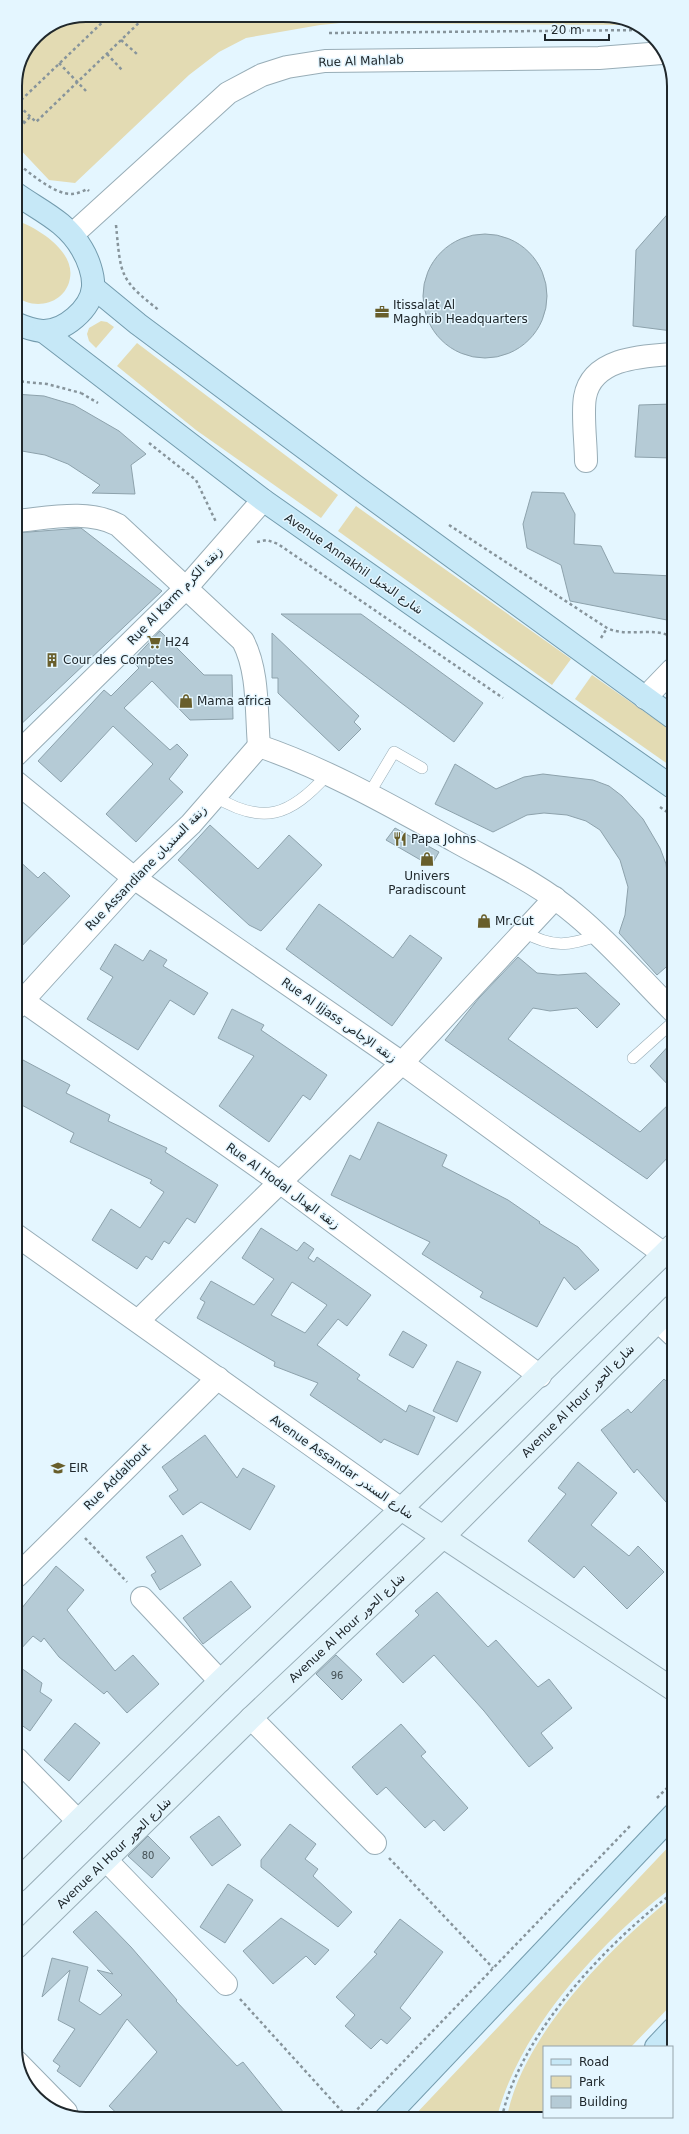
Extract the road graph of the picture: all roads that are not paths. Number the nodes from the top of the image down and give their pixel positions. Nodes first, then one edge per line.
1 (658, 54) edge
2 (22, 198) edge
3 (73, 234) junction
4 (93, 287) junction
5 (22, 325) edge
6 (43, 331) junction
7 (667, 354) edge
8 (586, 461) dead end
9 (263, 500) junction
10 (22, 520) edge
11 (186, 588) junction
12 (667, 675) edge
13 (645, 698) junction
14 (667, 713) edge
15 (259, 746) junction
16 (22, 749) edge
17 (422, 768) dead end
18 (327, 775) junction
19 (667, 783) edge
20 (22, 787) edge
21 (369, 794) junction
22 (214, 796) junction
23 (134, 878) junction
24 (555, 898) junction
25 (524, 932) junction
26 (599, 935) junction
27 (22, 1003) edge
28 (667, 1005) edge
29 (22, 1006) edge
30 (667, 1027) edge
31 (633, 1058) dead end
32 (402, 1063) junction
33 (281, 1183) junction
34 (22, 1239) edge
35 (667, 1249) edge
36 (667, 1252) edge
37 (138, 1321) junction
38 (667, 1322) edge
39 (540, 1376) junction
40 (218, 1378) junction
41 (401, 1509) junction
42 (443, 1537) junction
43 (22, 1571) edge
44 (142, 1598) road end
45 (220, 1681) junction
46 (667, 1685) edge
47 (251, 1718) junction
48 (22, 1764) edge
49 (667, 1821) edge
50 (78, 1822) junction
51 (375, 1843) road end
52 (107, 1861) junction
53 (22, 1876) edge
54 (22, 1942) edge
55 (226, 1984) road end
56 (667, 2035) edge
57 (657, 2046) edge
58 (27, 2072) edge
59 (60, 2106) edge
60 (392, 2112) edge

1 - 3 street, Rue Al Mahlab
2 - 3 main road
3 - 4 main road
4 - 6 main road
4 - 13 main road
5 - 6 main road
6 - 9 main road, Avenue Annakhil شارع النخيل
7 - 8 street
9 - 11 street, Rue Al Karm زنقة الكرم
9 - 19 main road, Avenue Annakhil شارع النخيل
10 - 11 street
11 - 15 street
11 - 16 street, Rue Al Karm زنقة الكرم
12 - 13 street
13 - 14 main road
15 - 18 street
15 - 22 street, Rue Assandiane زنقة السنديان
17 - 21 lane
18 - 21 street
18 - 22 lane
20 - 23 street, Rue Al Ijjass زنقة الإجاص
21 - 24 street
22 - 23 street, Rue Assandiane زنقة السنديان
23 - 27 street, Rue Assandiane زنقة السنديان
23 - 32 street, Rue Al Ijjass زنقة الإجاص
24 - 25 street
24 - 26 street
25 - 26 lane
25 - 32 street
26 - 28 street
29 - 33 street, Rue Al Hodal زنقة الهدال
30 - 31 lane
32 - 33 street
32 - 35 street, Rue Al Ijjass زنقة الإجاص
33 - 37 street
33 - 39 street, Rue Al Hodal زنقة الهدال
34 - 37 street, Avenue Assandar شارع السندر
36 - 39 street
37 - 40 street, Avenue Assandar شارع السندر
38 - 42 street, Avenue Al Hour شارع الحور
39 - 41 street
40 - 41 street, Avenue Assandar شارع السندر
40 - 43 street, Rue Addalbout
41 - 42 street, Avenue Assandar شارع السندر
41 - 45 street
42 - 46 street, Avenue Assandar شارع السندر
42 - 47 street, Avenue Al Hour شارع الحور
44 - 45 street
45 - 50 street
47 - 51 street
47 - 52 street, Avenue Al Hour شارع الحور
48 - 50 street
49 - 60 main road
50 - 53 street
52 - 54 street, Avenue Al Hour شارع الحور
52 - 55 street
56 - 57 main road
58 - 59 street

